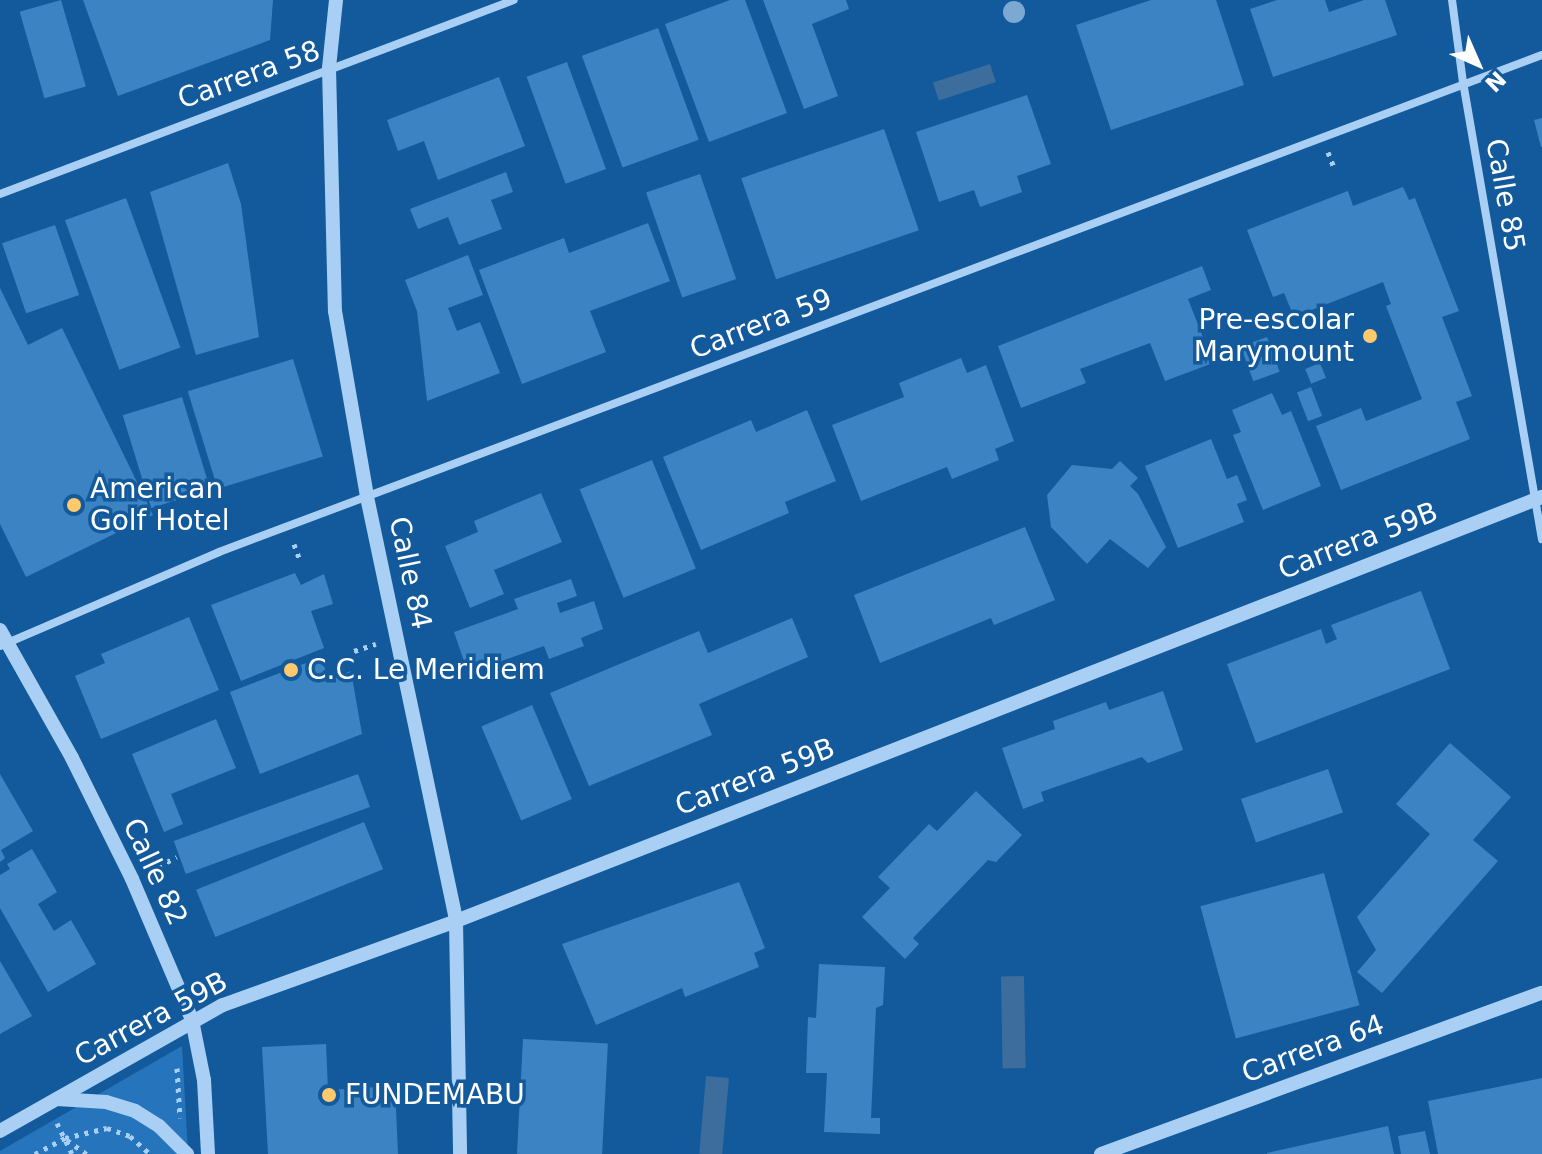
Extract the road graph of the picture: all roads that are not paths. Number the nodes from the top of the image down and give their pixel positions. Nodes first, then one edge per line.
1 (336, 0) edge
2 (514, 0) edge
3 (1452, 0) edge
4 (1542, 55) edge
5 (329, 68) junction
6 (1463, 82) junction
7 (0, 194) edge
8 (367, 497) junction
9 (1539, 498) edge
10 (1542, 539) edge
11 (2, 639) edge
12 (456, 921) junction
13 (1542, 993) edge
14 (192, 1020) junction
15 (57, 1099) junction
16 (0, 1131) edge
17 (187, 1154) edge
18 (208, 1154) edge
19 (460, 1154) edge
20 (1101, 1154) edge

1 - 5 street, Calle 84
2 - 5 street, Carrera 58
3 - 6 street, Calle 85
4 - 6 street, Carrera 59
5 - 7 street, Carrera 58
5 - 8 street, Calle 84
6 - 8 street, Carrera 59
6 - 9 street, Calle 85
8 - 11 street, Carrera 59
8 - 12 street, Calle 84
9 - 10 street, Calle 85
9 - 12 street, Carrera 59B
11 - 14 street, Calle 82
12 - 14 street, Carrera 59B
12 - 19 street, Calle 84
13 - 20 street, Carrera 64
14 - 15 street, Carrera 59B
14 - 18 street, Calle 82
15 - 16 street, Carrera 59B
15 - 17 street

